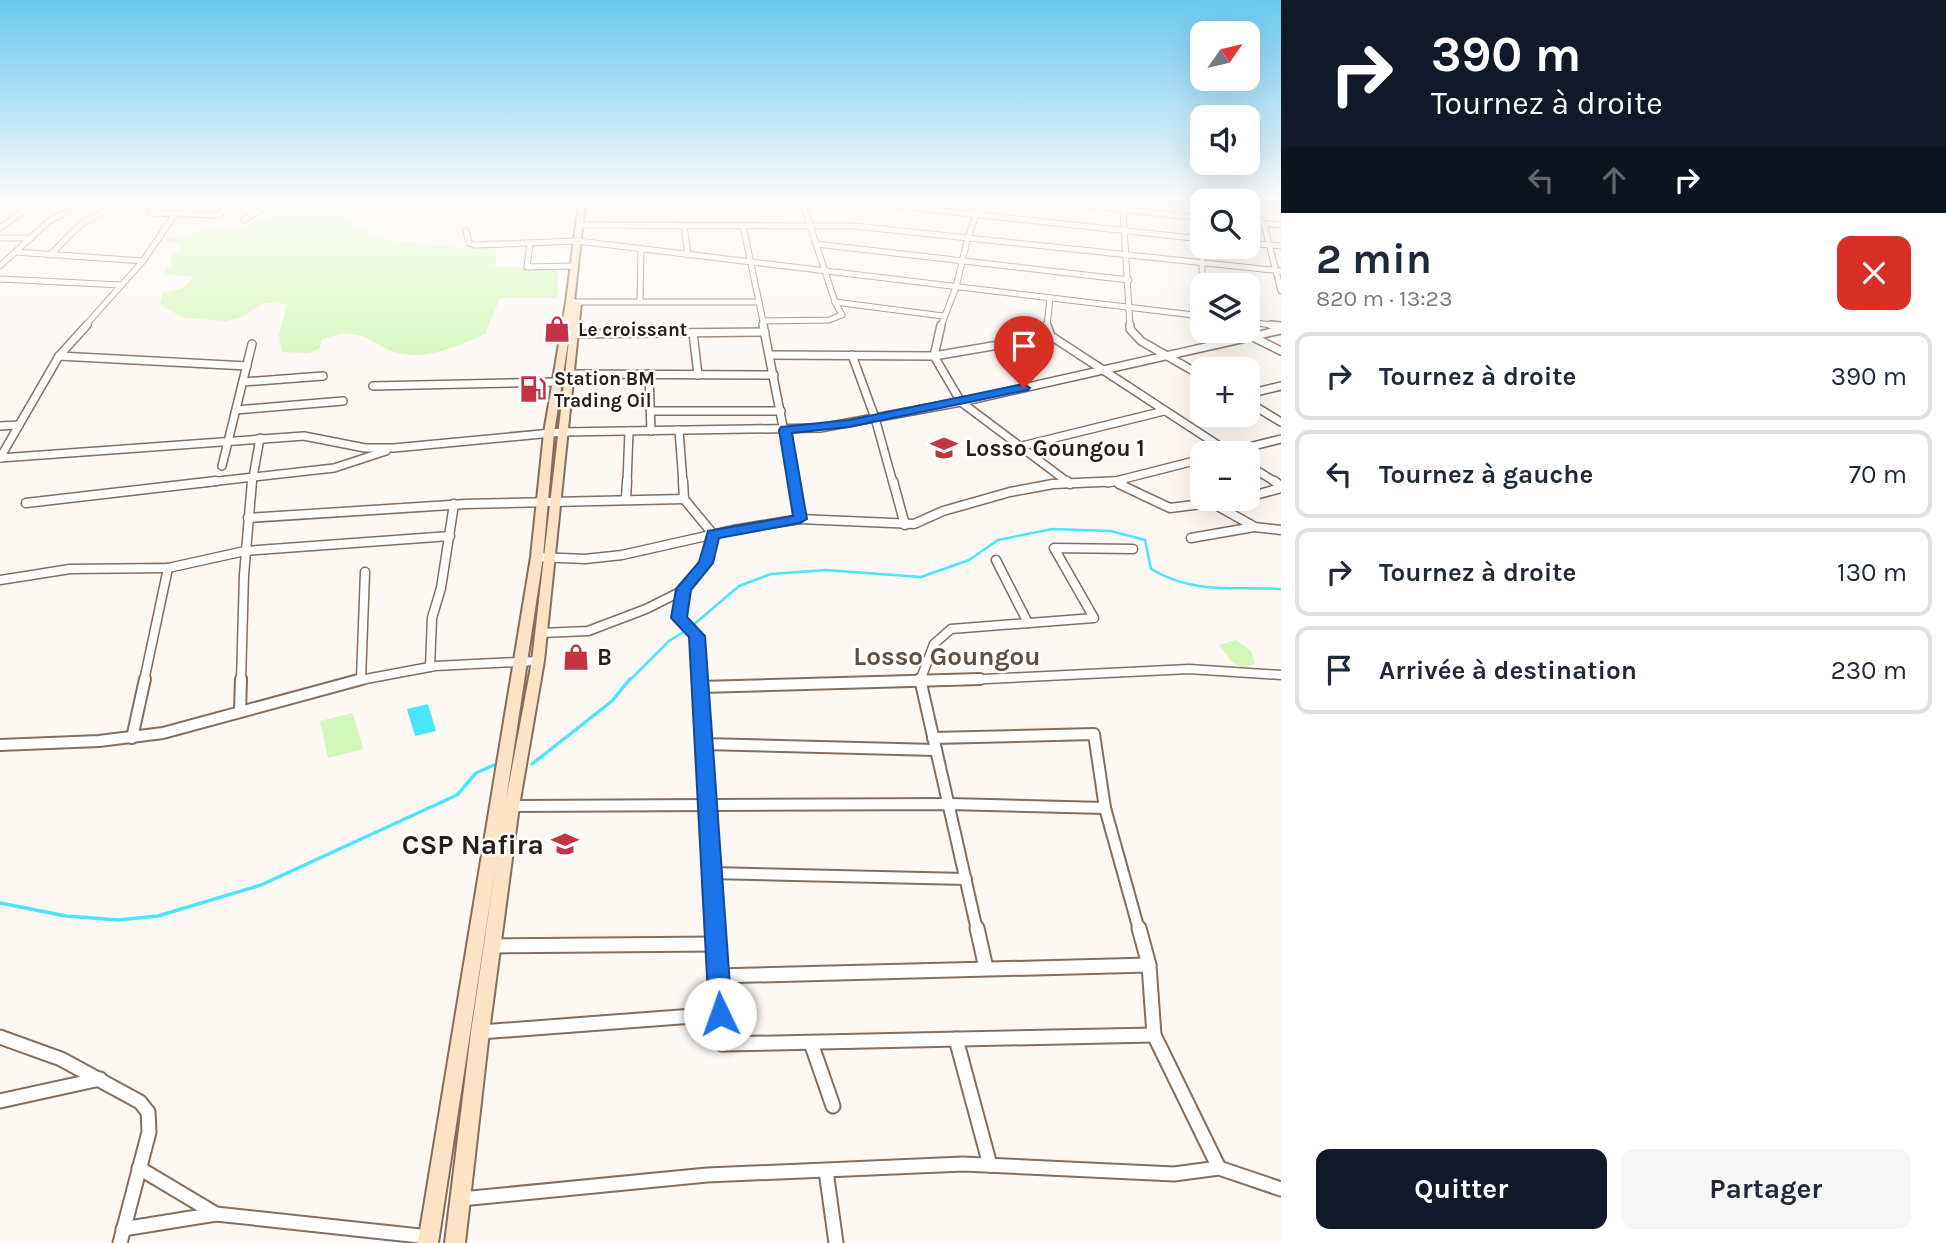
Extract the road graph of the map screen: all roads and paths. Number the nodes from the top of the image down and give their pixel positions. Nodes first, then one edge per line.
1 (112, 259) edge
2 (528, 259) edge
3 (576, 259) edge
4 (578, 259) edge
5 (641, 259) edge
6 (720, 259) edge
7 (750, 259) edge
8 (821, 259) edge
9 (944, 259) edge
10 (1127, 259) edge
11 (1183, 259) edge
12 (143, 261) joint
13 (961, 261) junction
14 (1202, 261) junction
15 (751, 263) junction
16 (574, 266) junction
17 (824, 270) junction
18 (1277, 271) edge
19 (1202, 273) edge
20 (0, 279) edge
21 (1129, 280) junction
22 (121, 285) junction
23 (956, 287) junction
24 (1281, 290) edge
25 (1050, 298) junction
26 (574, 302) junction
27 (640, 302) junction
28 (759, 302) junction
29 (835, 302) junction
30 (1129, 307) junction
31 (1190, 315) edge
32 (943, 316) junction
33 (763, 321) junction
34 (1260, 324) edge
35 (1281, 328) edge
36 (765, 332) junction
37 (693, 333) junction
38 (569, 334) junction
39 (1260, 335) edge
40 (1051, 336) junction
41 (1260, 340) edge
42 (1226, 343) edge
43 (252, 344) dead end
44 (1281, 351) edge
45 (770, 355) junction
46 (852, 355) junction
47 (59, 356) junction
48 (934, 356) junction
49 (1168, 356) junction
50 (247, 366) junction
51 (1190, 369) edge
52 (1101, 370) junction
53 (649, 374) junction
54 (698, 374) junction
55 (774, 375) junction
56 (323, 376) dead end
57 (563, 378) junction
58 (243, 382) junction
59 (373, 386) dead end
60 (1281, 386) edge
61 (1260, 391) edge
62 (343, 401) dead end
63 (961, 402) junction
64 (1260, 409) edge
65 (236, 410) junction
66 (651, 411) junction
67 (782, 411) junction
68 (1164, 411) junction
69 (875, 418) junction
70 (1281, 422) edge
71 (19, 425) junction
72 (0, 426) edge
73 (679, 430) junction
74 (785, 430) junction
75 (629, 431) junction
76 (651, 431) junction
77 (556, 432) junction
78 (260, 438) junction
79 (1281, 439) edge
80 (228, 440) junction
81 (1209, 441) edge
82 (1260, 444) edge
83 (1018, 447) junction
84 (394, 448) junction
85 (0, 458) edge
86 (1190, 462) edge
87 (222, 466) dead end
88 (1260, 473) edge
89 (251, 479) junction
90 (1117, 483) junction
91 (1071, 485) junction
92 (1281, 487) edge
93 (1260, 493) edge
94 (626, 499) junction
95 (684, 499) junction
96 (549, 500) junction
97 (26, 503) dead end
98 (454, 504) junction
99 (1190, 506) edge
100 (1226, 511) edge
101 (248, 518) junction
102 (800, 519) junction
103 (905, 525) junction
104 (1255, 527) junction
105 (1281, 530) edge
106 (713, 534) junction
107 (450, 536) junction
108 (1191, 538) dead end
109 (1133, 550) dead end
110 (245, 551) junction
111 (543, 557) junction
112 (996, 560) dead end
113 (168, 568) junction
114 (365, 572) dead end
115 (0, 580) edge
116 (684, 589) junction
117 (1028, 622) junction
118 (541, 633) junction
119 (521, 660) junction
120 (538, 661) junction
121 (430, 667) junction
122 (1281, 675) edge
123 (361, 679) junction
124 (920, 680) junction
125 (700, 687) junction
126 (240, 712) junction
127 (132, 738) junction
128 (703, 744) junction
129 (935, 744) junction
130 (0, 745) edge
131 (707, 804) junction
132 (948, 804) junction
133 (512, 806) junction
134 (1105, 808) junction
135 (711, 873) junction
136 (966, 879) junction
137 (716, 944) junction
138 (493, 946) junction
139 (1149, 965) junction
140 (986, 968) junction
141 (718, 976) junction
142 (720, 1014) junction
143 (480, 1032) junction
144 (1154, 1035) junction
145 (0, 1037) edge
146 (956, 1040) junction
147 (811, 1043) junction
148 (100, 1079) junction
149 (0, 1101) edge
150 (834, 1106) dead end
151 (990, 1166) junction
152 (139, 1168) junction
153 (1219, 1168) junction
154 (826, 1171) junction
155 (1281, 1189) edge
156 (461, 1199) junction
157 (216, 1214) junction
158 (121, 1236) edge
159 (429, 1240) edge
160 (455, 1243) edge
161 (836, 1243) edge

1 - 12 street
2 - 16 street
3 - 16 main road
4 - 26 main road
5 - 27 street
6 - 15 street
7 - 15 street
8 - 17 street
9 - 13 street
10 - 21 street
11 - 14 street
12 - 22 street
13 - 21 street
13 - 23 street
14 - 18 street
14 - 19 street
15 - 17 street
15 - 28 street
16 - 26 main road
17 - 23 street
17 - 29 street
18 - 24 street
20 - 22 street
21 - 30 street
22 - 47 street
23 - 25 street
23 - 32 street
25 - 30 street
25 - 40 street
26 - 27 street
26 - 38 main road
27 - 28 street
28 - 33 street
29 - 32 street
29 - 33 street
30 - 31 street
30 - 49 street
32 - 48 street
33 - 36 street
34 - 35 street
35 - 39 street
36 - 37 street
36 - 45 street
37 - 38 street
37 - 54 street
38 - 57 main road
40 - 48 street
40 - 52 street
41 - 44 street
42 - 49 street
43 - 50 street
45 - 46 street
45 - 55 street
46 - 48 street
46 - 69 street
47 - 50 street
47 - 71 street
48 - 63 street
49 - 51 street
49 - 52 street
50 - 58 street
52 - 63 street
52 - 68 street
53 - 54 street
53 - 57 street
53 - 66 street
54 - 55 street
55 - 67 street
56 - 58 street
57 - 59 street
57 - 77 main road
58 - 65 street
60 - 61 street
62 - 65 street
63 - 69 street
63 - 83 street
64 - 70 street
65 - 80 street
66 - 67 street
66 - 76 street
67 - 74 street
68 - 81 street
68 - 83 street
69 - 74 street
69 - 103 street
71 - 72 street
71 - 85 street
73 - 74 street
73 - 76 street
73 - 95 street
74 - 102 street
75 - 76 street
75 - 77 street
75 - 94 street
77 - 84 street
77 - 96 main road
78 - 80 street
78 - 84 street
78 - 89 street
79 - 82 street
80 - 85 street
80 - 87 street
83 - 91 street
84 - 89 street
86 - 90 street
88 - 92 street
89 - 97 street
89 - 101 street
90 - 91 street
90 - 99 street
91 - 103 street
92 - 93 street
94 - 95 street
94 - 96 street
95 - 106 street
96 - 98 street
96 - 111 main road
98 - 101 street
98 - 107 street
100 - 104 street
101 - 110 street
102 - 103 street
102 - 106 street
104 - 105 street
104 - 108 street
106 - 111 street
106 - 116 street
107 - 110 street
107 - 121 street
109 - 117 street
110 - 113 street
110 - 126 street
111 - 118 main road
111 - 119 main road
112 - 117 street
113 - 115 street
113 - 127 street
114 - 123 street
116 - 118 street
116 - 125 street
117 - 124 street
118 - 120 main road
119 - 120 street
119 - 121 street
119 - 159 main road
120 - 133 main road
121 - 123 street
122 - 124 street
123 - 126 street
124 - 125 street
124 - 129 street
125 - 128 street
126 - 127 street
127 - 130 street
128 - 129 street
128 - 131 street
129 - 132 street
129 - 134 street
131 - 132 street
131 - 133 street
131 - 135 street
132 - 134 street
132 - 136 street
133 - 138 main road
134 - 139 street
135 - 136 street
135 - 137 street
136 - 140 street
137 - 138 street
137 - 141 street
138 - 143 main road
139 - 140 street
139 - 144 street
140 - 141 street
141 - 142 street
142 - 143 street
142 - 147 street
143 - 156 main road
144 - 146 street
144 - 153 street
145 - 148 street
146 - 147 street
146 - 151 street
147 - 150 street
148 - 149 street
148 - 152 street
151 - 153 street
151 - 154 street
152 - 157 street
152 - 158 street
153 - 155 street
154 - 156 street
154 - 161 street
156 - 160 main road
157 - 158 street
157 - 159 street

